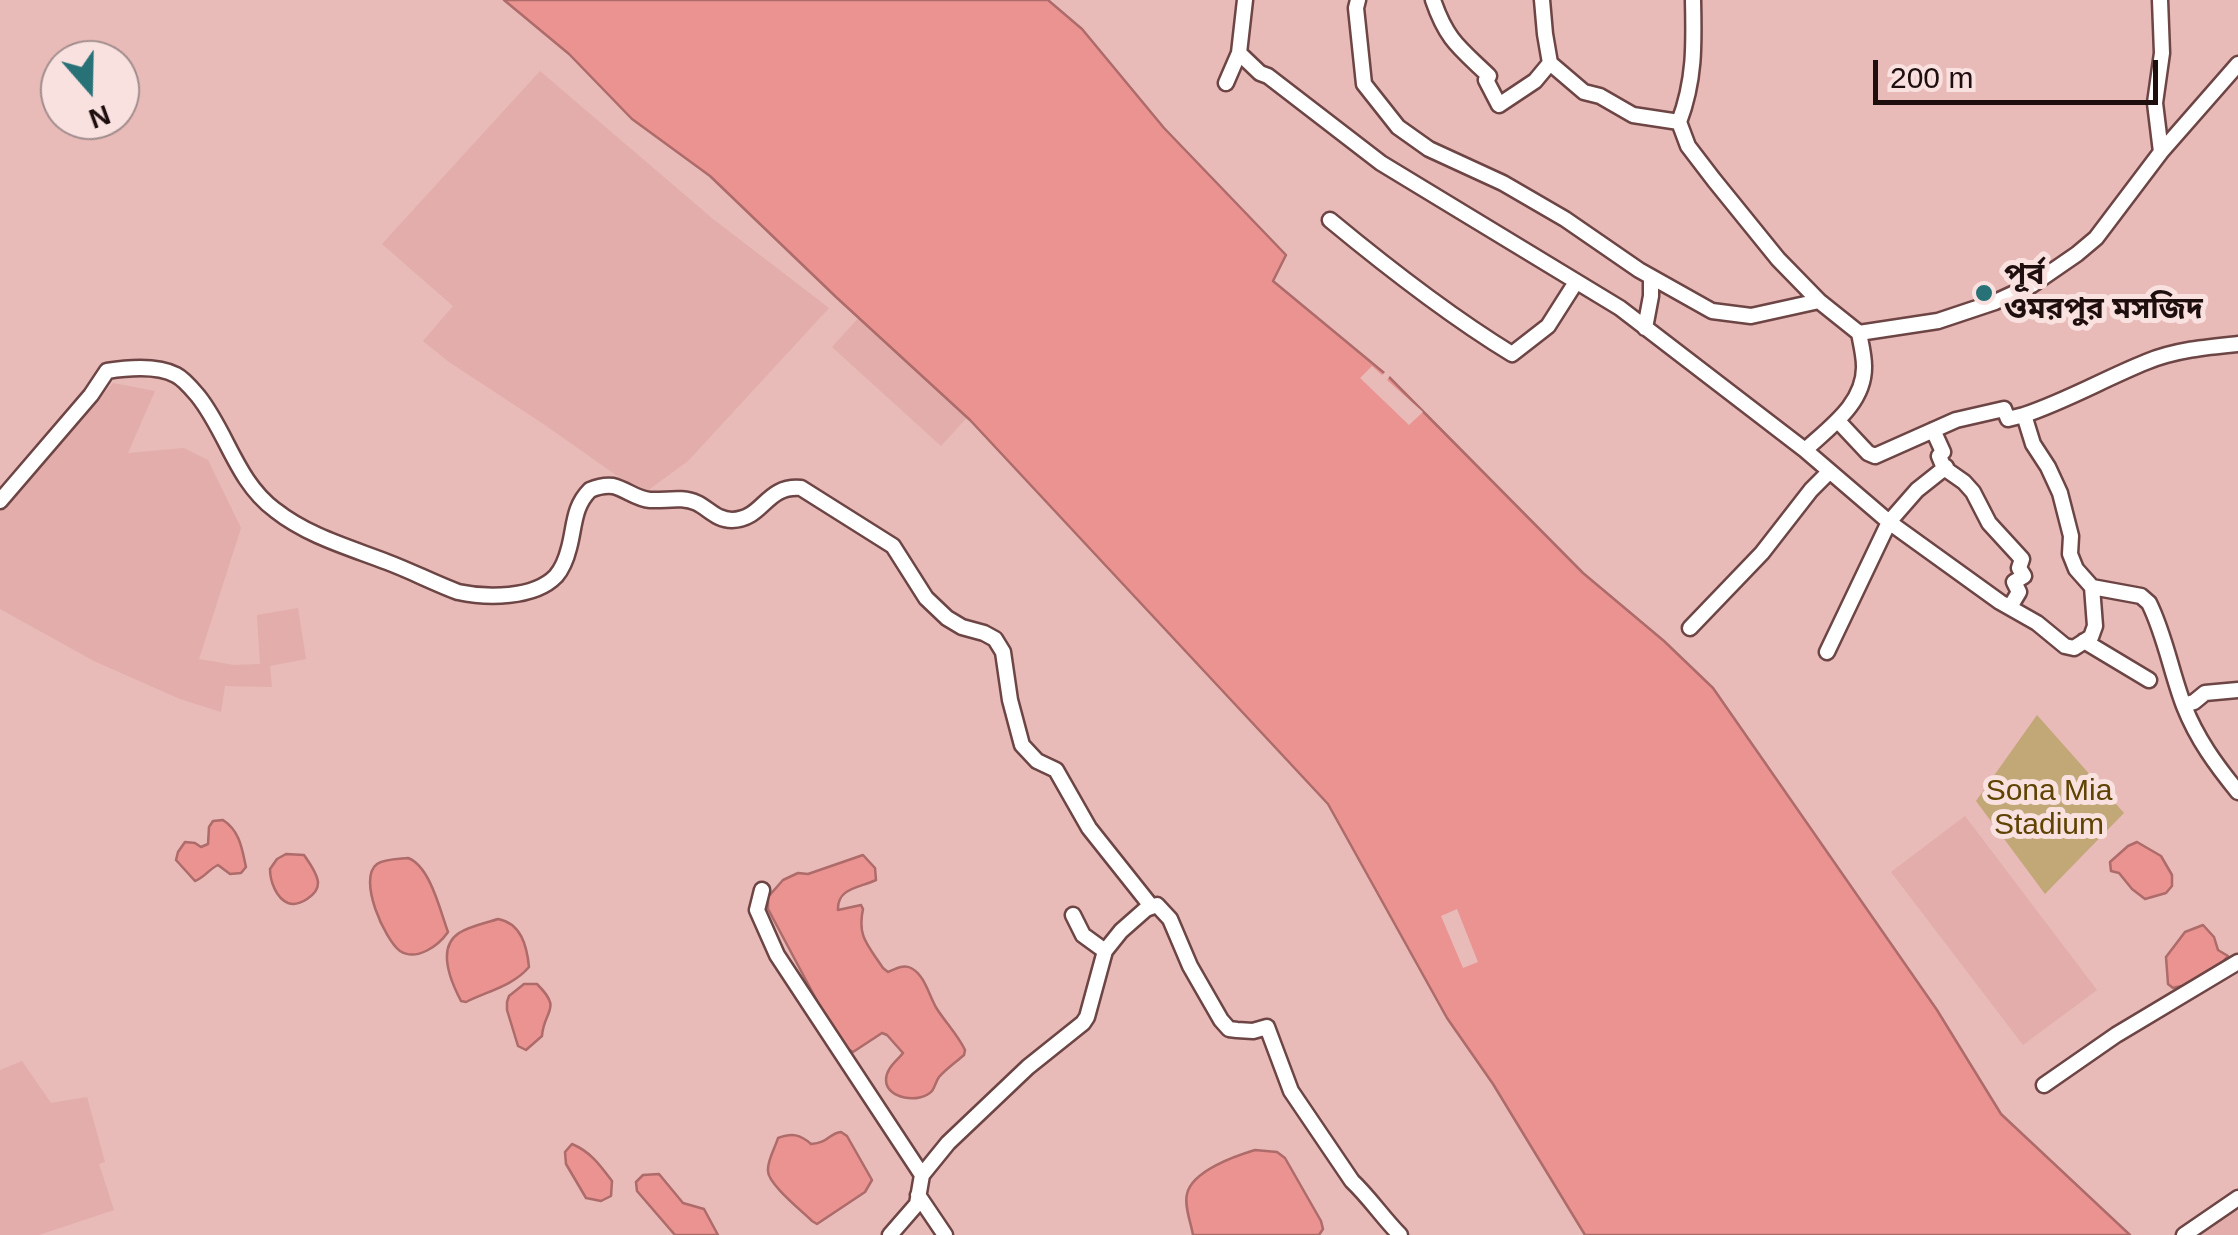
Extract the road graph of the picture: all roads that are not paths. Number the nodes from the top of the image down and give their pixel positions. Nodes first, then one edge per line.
1 (1245, 0) edge
2 (1358, 0) edge
3 (1433, 0) edge
4 (1542, 0) edge
5 (1693, 0) edge
6 (2160, 0) edge
7 (1239, 53) junction
8 (1550, 63) junction
9 (2238, 64) edge
10 (1226, 83) dead end
11 (1679, 122) junction
12 (2161, 152) junction
13 (1330, 220) dead end
14 (1651, 277) junction
15 (1576, 282) junction
16 (1819, 301) junction
17 (1645, 328) junction
18 (1859, 333) junction
19 (2238, 344) edge
20 (2029, 413) junction
21 (1838, 420) junction
22 (1933, 430) junction
23 (1805, 450) junction
24 (1946, 467) junction
25 (1829, 472) junction
26 (0, 501) edge
27 (1889, 522) junction
28 (2092, 587) junction
29 (2010, 607) junction
30 (1690, 628) dead end
31 (2084, 642) junction
32 (1827, 652) dead end
33 (2149, 680) dead end
34 (2238, 690) edge
35 (2184, 705) junction
36 (2238, 792) edge
37 (762, 890) dead end
38 (1151, 906) junction
39 (1073, 915) dead end
40 (1105, 950) junction
41 (2238, 962) edge
42 (2044, 1085) dead end
43 (922, 1175) junction
44 (918, 1195) junction
45 (2238, 1198) edge
46 (890, 1235) edge
47 (946, 1235) edge
48 (1400, 1235) edge
49 (2184, 1235) edge

1 - 7 street
2 - 14 street
3 - 8 street
4 - 8 street
5 - 11 street
6 - 12 street
7 - 10 street
7 - 15 street
8 - 11 street
9 - 12 street
11 - 16 street
12 - 18 street
13 - 15 street
14 - 16 street
14 - 17 street
15 - 17 street
16 - 18 street
17 - 23 street
18 - 21 street
19 - 20 street
20 - 22 street
20 - 28 street
21 - 22 street
21 - 23 street
22 - 24 street
23 - 25 street
24 - 27 street
24 - 29 street
25 - 27 street
25 - 30 street
26 - 38 street
27 - 29 street
27 - 32 street
28 - 31 street
28 - 35 street
29 - 31 street
31 - 33 street
34 - 35 street
35 - 36 street
37 - 43 street
38 - 40 street
38 - 48 street
39 - 40 street
40 - 43 street
41 - 42 street
43 - 44 street
44 - 46 street
44 - 47 street
45 - 49 street

